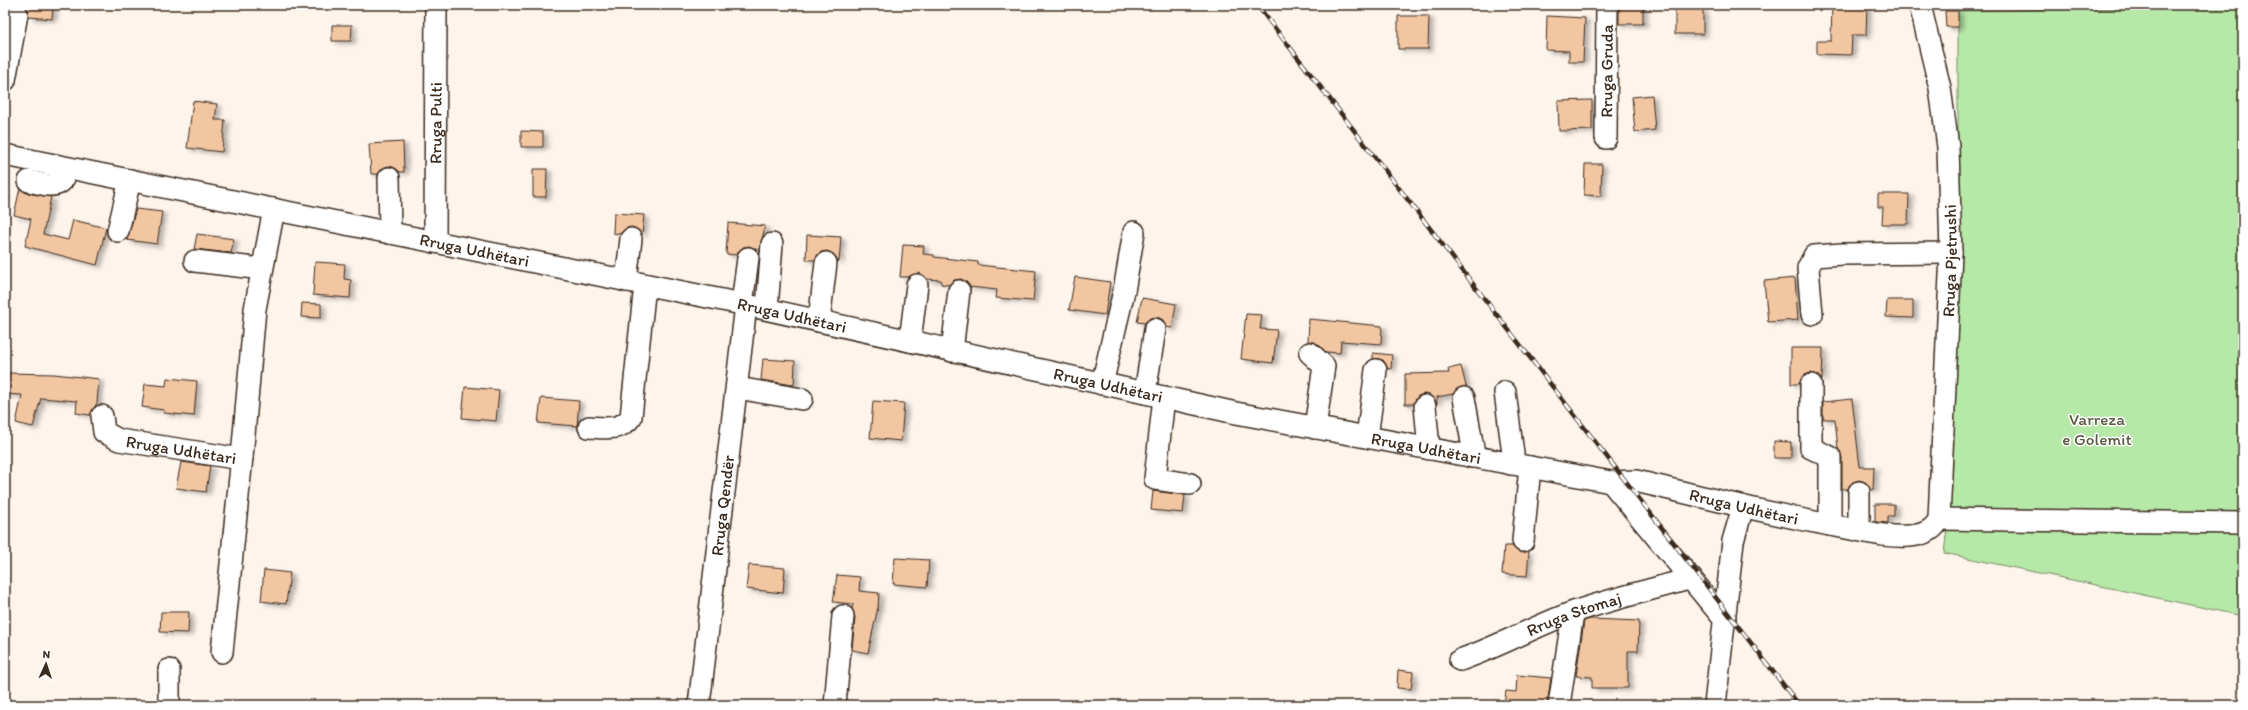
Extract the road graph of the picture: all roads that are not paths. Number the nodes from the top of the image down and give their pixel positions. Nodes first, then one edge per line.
1 (436, 5) edge
2 (1607, 5) edge
3 (1920, 5) edge
4 (17, 14) dead end
5 (5, 80) edge
6 (1606, 138) dead end
7 (5, 155) edge
8 (68, 168) junction
9 (389, 178) dead end
10 (130, 180) junction
11 (29, 181) dead end
12 (274, 210) junction
13 (118, 231) dead end
14 (1134, 232) dead end
15 (390, 233) junction
16 (631, 238) dead end
17 (435, 242) junction
18 (1951, 253) junction
19 (195, 261) dead end
20 (826, 263) dead end
21 (262, 269) junction
22 (636, 283) junction
23 (918, 285) dead end
24 (959, 291) dead end
25 (744, 305) junction
26 (766, 310) junction
27 (1812, 314) dead end
28 (819, 321) junction
29 (1155, 329) dead end
30 (910, 341) junction
31 (952, 350) junction
32 (1310, 353) dead end
33 (1376, 370) dead end
34 (1102, 384) junction
35 (1812, 385) dead end
36 (737, 388) junction
37 (1505, 392) dead end
38 (1155, 395) junction
39 (1464, 398) dead end
40 (802, 399) dead end
41 (1425, 406) dead end
42 (102, 416) dead end
43 (589, 427) dead end
44 (1315, 428) junction
45 (1367, 438) junction
46 (1429, 449) junction
47 (242, 457) junction
48 (1472, 457) junction
49 (1520, 466) junction
50 (1611, 482) junction
51 (1190, 484) dead end
52 (1860, 492) dead end
53 (1743, 506) junction
54 (1944, 519) junction
55 (2243, 523) edge
56 (1830, 525) junction
57 (1858, 530) junction
58 (1523, 541) dead end
59 (1692, 578) junction
60 (1572, 613) junction
61 (844, 616) dead end
62 (1725, 620) junction
63 (222, 652) dead end
64 (1460, 660) dead end
65 (169, 670) dead end
66 (169, 705) edge
67 (699, 705) edge
68 (835, 705) edge
69 (1559, 705) edge
70 (1715, 705) edge

1 - 17 street, Rruga Pulti
2 - 6 street, Rruga Gruda
3 - 18 street, Rruga Pjetrushi
4 - 5 street
7 - 8 street, Rruga Udhëtari
8 - 10 street, Rruga Udhëtari
8 - 11 street
9 - 15 street
10 - 12 street, Rruga Udhëtari
10 - 13 street
12 - 15 street, Rruga Udhëtari
12 - 21 street, Rruga Udhëtari
14 - 34 street
15 - 17 street, Rruga Udhëtari
16 - 22 street
17 - 22 street, Rruga Udhëtari
18 - 27 street
18 - 54 street, Rruga Pjetrushi
19 - 21 street
20 - 28 street
21 - 47 street, Rruga Udhëtari
22 - 25 street, Rruga Udhëtari
22 - 43 street
23 - 30 street
24 - 31 street
25 - 26 street, Rruga Udhëtari
25 - 26 street, Rruga Qendër
25 - 36 street, Rruga Qendër
26 - 28 street, Rruga Udhëtari
28 - 30 street, Rruga Udhëtari
29 - 38 street
30 - 31 street, Rruga Udhëtari
31 - 34 street, Rruga Udhëtari
32 - 44 street
33 - 45 street
34 - 38 street, Rruga Udhëtari
35 - 56 street
36 - 40 street
36 - 67 street, Rruga Qendër
37 - 49 street
38 - 44 street, Rruga Udhëtari
38 - 51 street
39 - 48 street
41 - 46 street
42 - 47 street, Rruga Udhëtari
44 - 45 street, Rruga Udhëtari
45 - 46 street, Rruga Udhëtari
46 - 48 street, Rruga Udhëtari
47 - 63 street
48 - 49 street, Rruga Udhëtari
49 - 50 street, Rruga Udhëtari
49 - 58 street
50 - 53 street, Rruga Udhëtari
50 - 59 street
52 - 57 street
53 - 56 street, Rruga Udhëtari
53 - 62 street
54 - 55 street
54 - 57 street, Rruga Udhëtari
56 - 57 street, Rruga Udhëtari
59 - 60 street, Rruga Stomaj
59 - 62 street
60 - 64 street, Rruga Stomaj
60 - 69 street
61 - 68 street
62 - 70 street
65 - 66 street

